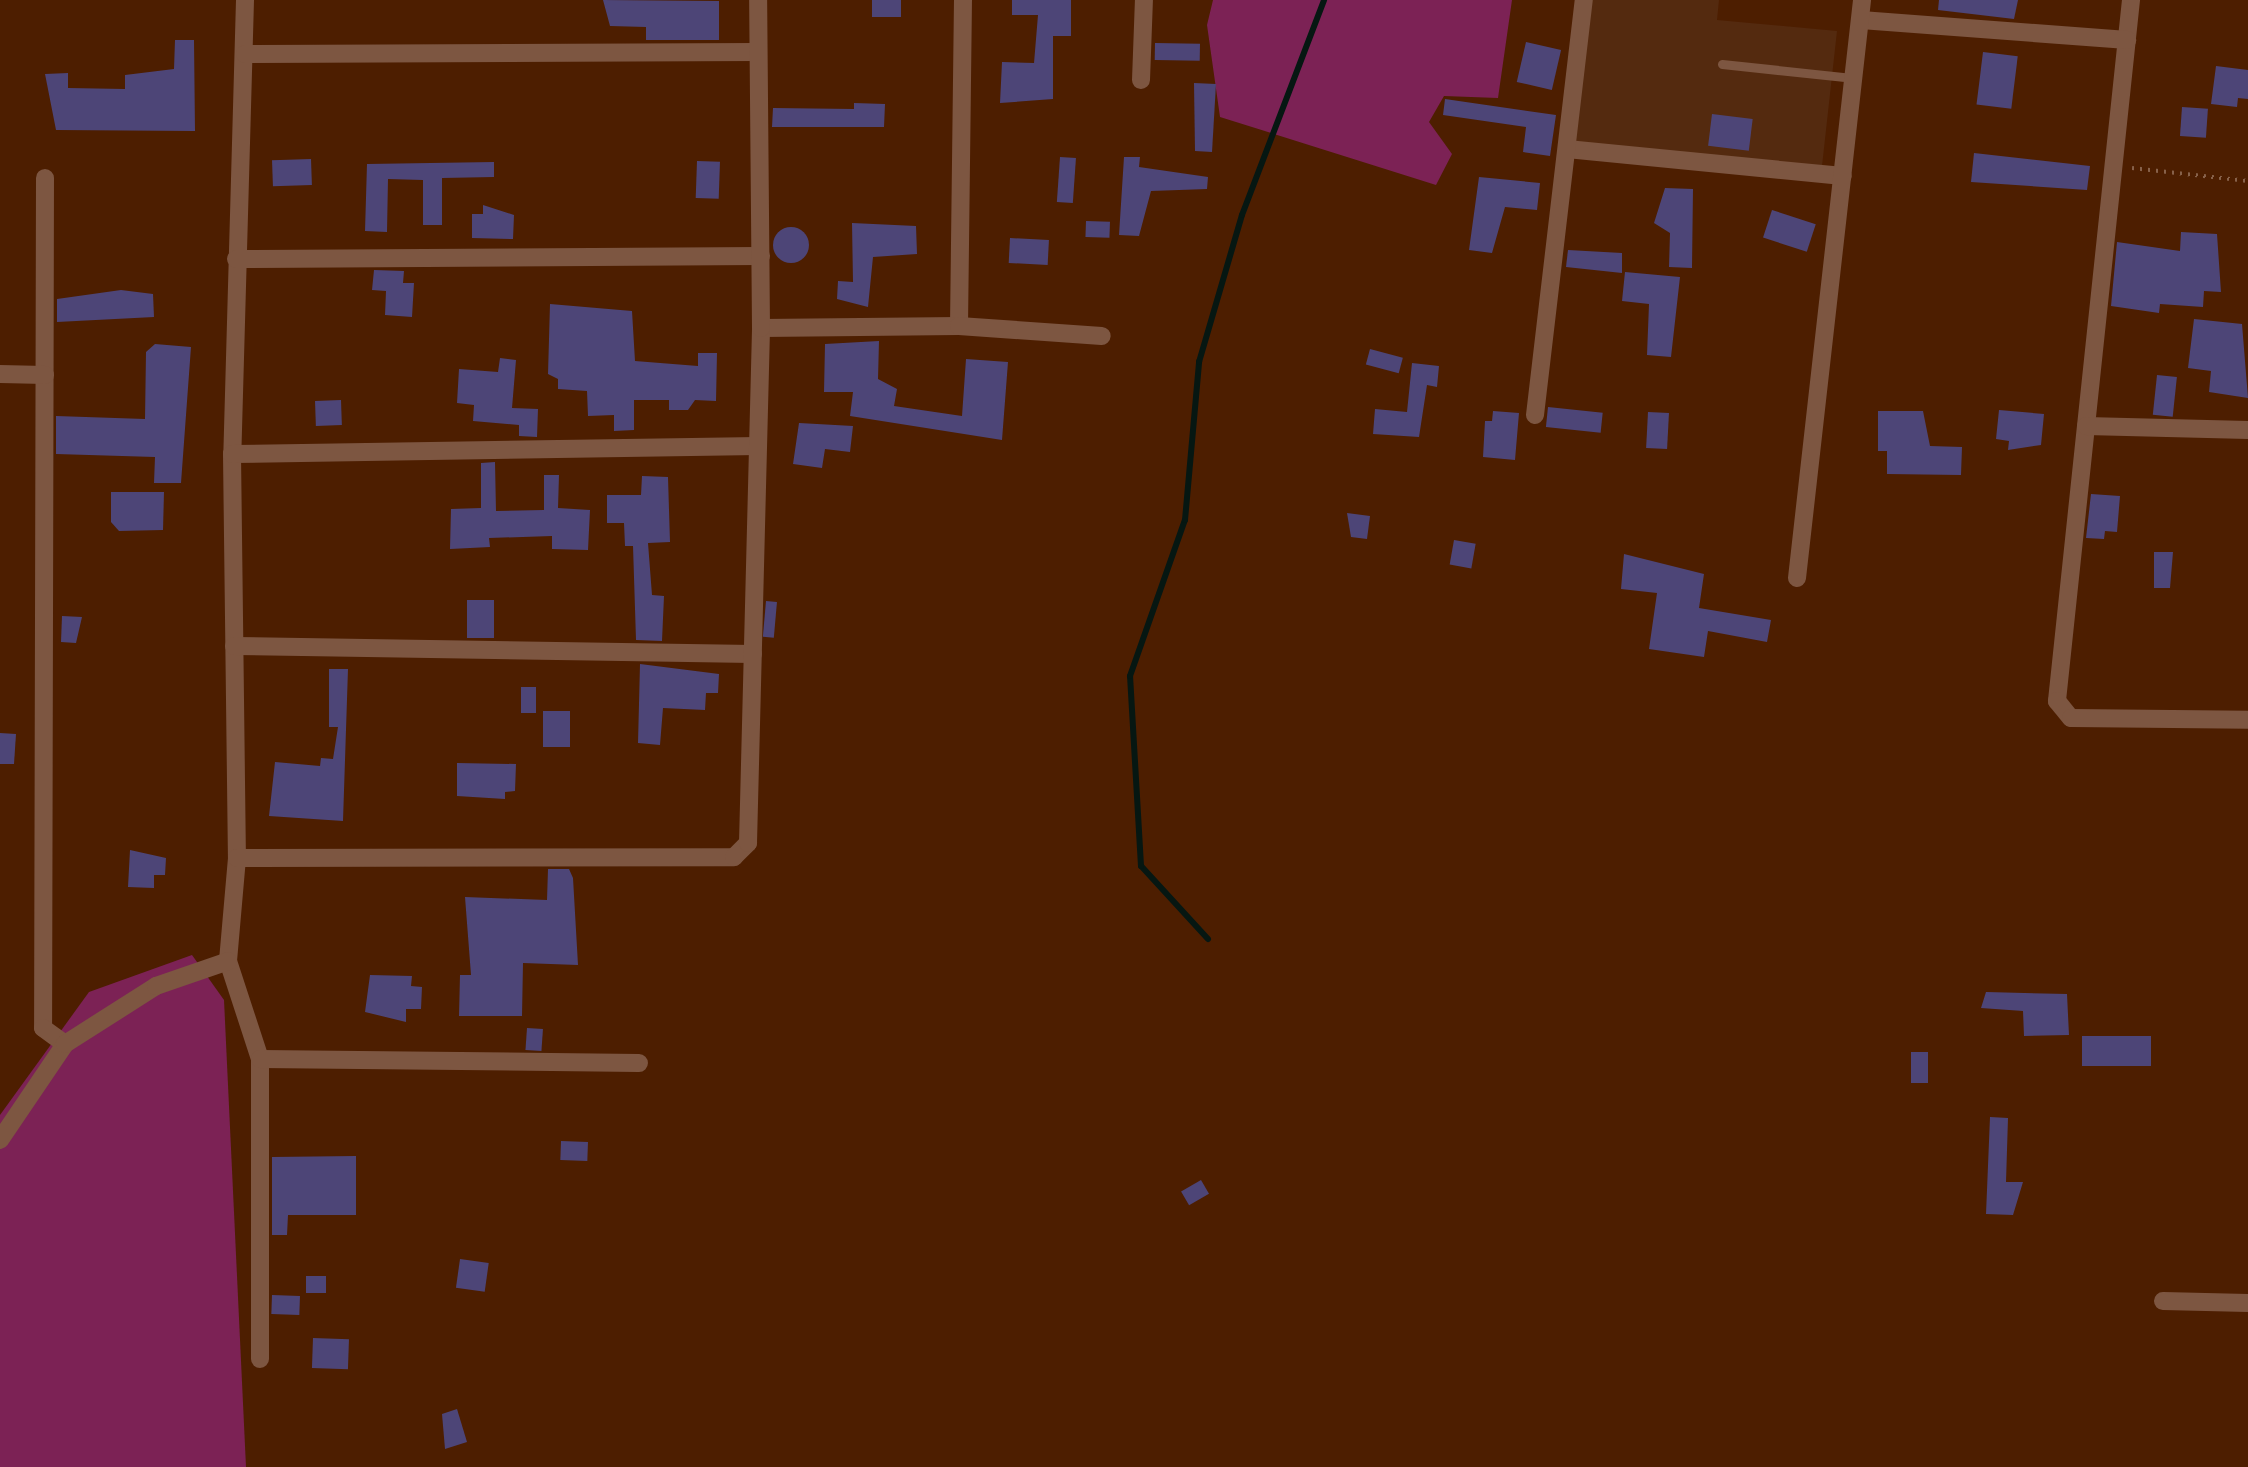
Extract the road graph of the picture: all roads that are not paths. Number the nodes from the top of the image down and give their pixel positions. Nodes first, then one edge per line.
1 (245, 0) edge
2 (758, 0) edge
3 (963, 0) edge
4 (1144, 0) edge
5 (1584, 0) edge
6 (1862, 0) edge
7 (2131, 0) edge
8 (1861, 20) junction
9 (2127, 40) junction
10 (758, 52) junction
11 (245, 54) junction
12 (1722, 64) dead end
13 (1854, 78) junction
14 (1141, 80) dead end
15 (1567, 149) junction
16 (1843, 176) junction
17 (45, 178) dead end
18 (761, 256) junction
19 (236, 259) junction
20 (959, 326) junction
21 (761, 328) junction
22 (1102, 336) dead end
23 (0, 374) edge
24 (45, 375) junction
25 (1535, 415) dead end
26 (2086, 426) junction
27 (2248, 430) edge
28 (758, 446) junction
29 (232, 454) junction
30 (1797, 578) dead end
31 (234, 646) junction
32 (753, 654) junction
33 (2248, 720) edge
34 (237, 858) junction
35 (228, 961) junction
36 (65, 1044) junction
37 (260, 1059) junction
38 (639, 1063) dead end
39 (0, 1140) edge
40 (2163, 1301) dead end
41 (2248, 1303) edge
42 (260, 1359) dead end

1 - 11 street
2 - 10 street
3 - 20 street
4 - 14 street
5 - 15 street
6 - 8 street
7 - 9 street
8 - 9 street
8 - 13 street
9 - 26 street
10 - 11 street
10 - 18 street
11 - 19 street
12 - 13 lane
13 - 16 street
15 - 16 street
15 - 25 street
16 - 30 street
17 - 24 street
18 - 19 street
18 - 21 street
19 - 29 street
20 - 21 street
20 - 22 street
21 - 28 street
23 - 24 street
24 - 36 street
26 - 27 street
26 - 33 street
28 - 29 street
28 - 32 street
29 - 31 street
31 - 32 street
31 - 34 street
32 - 34 street
34 - 35 street
35 - 36 street
35 - 37 street
36 - 39 street
37 - 38 street
37 - 42 street
40 - 41 street

